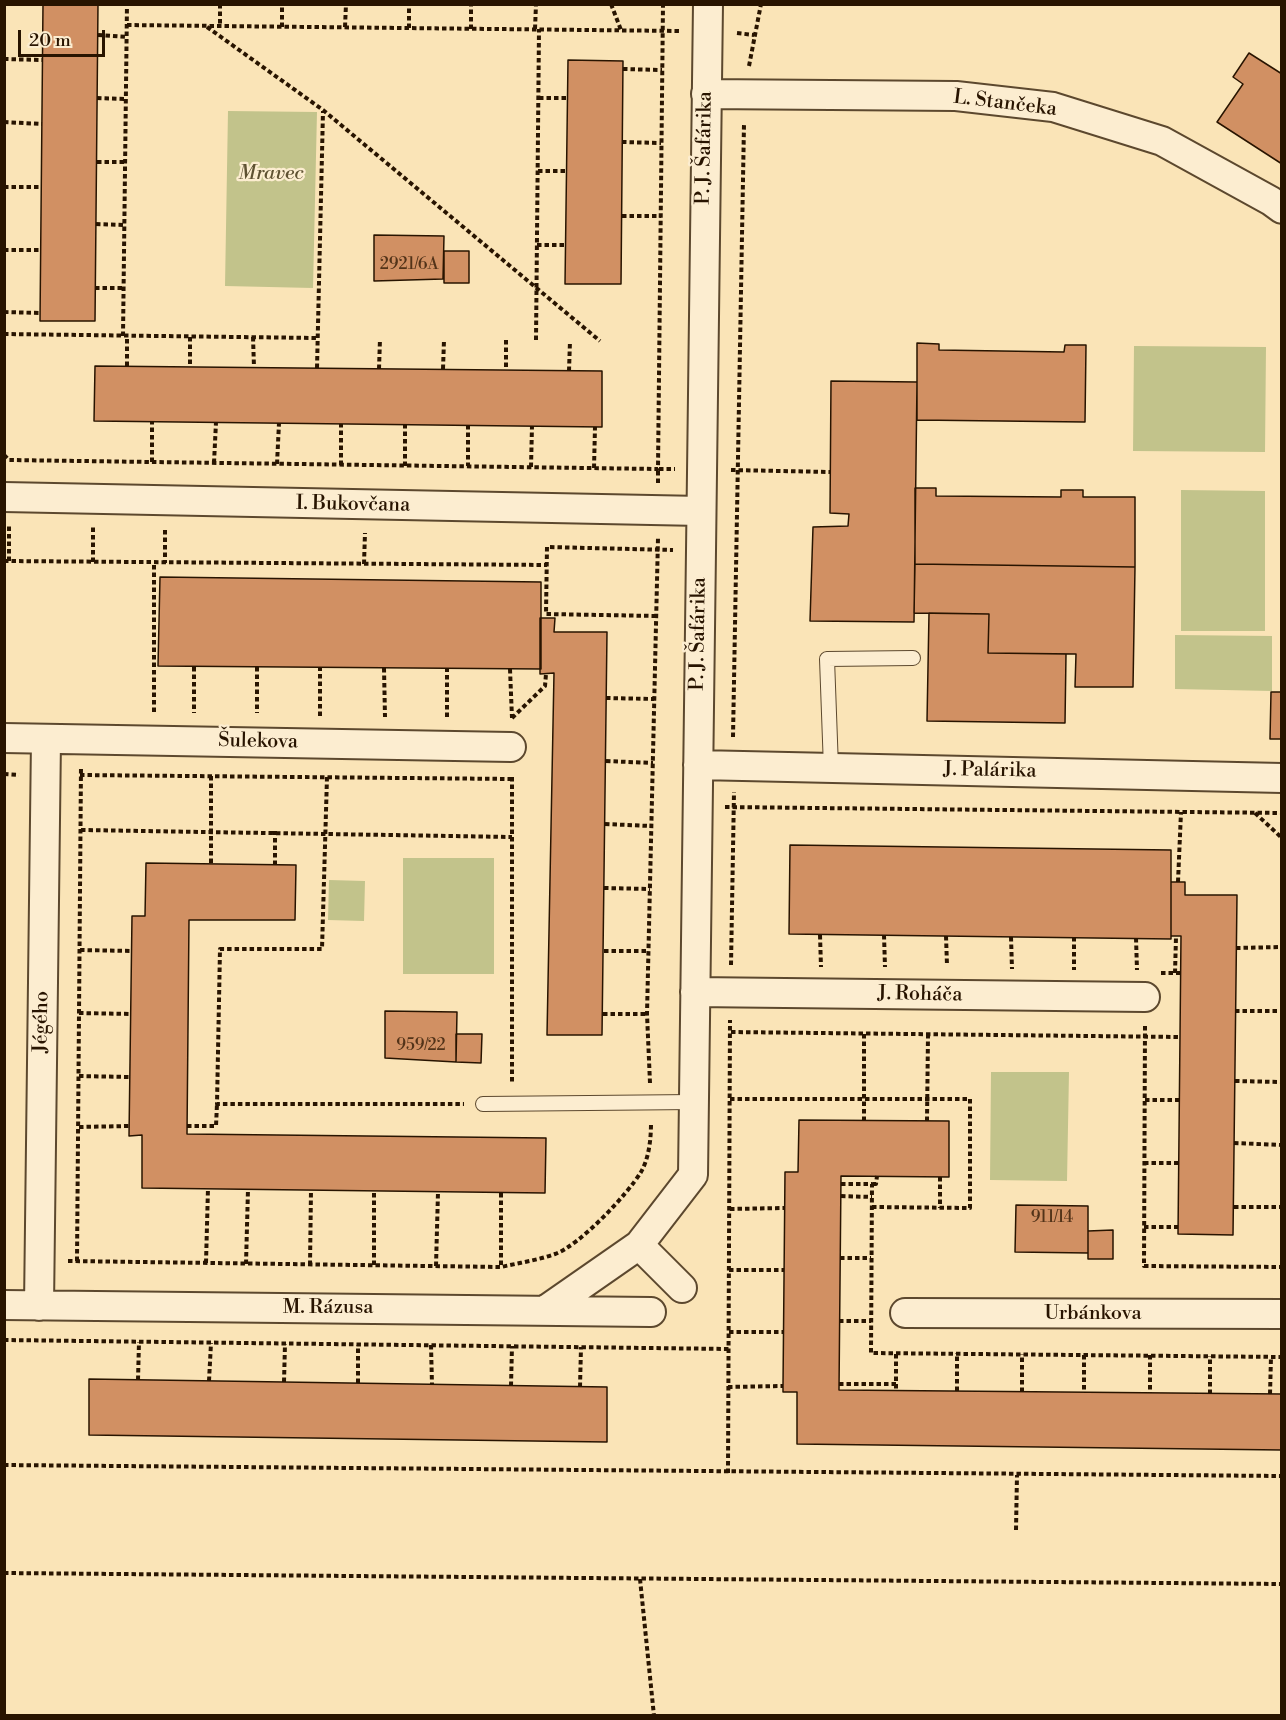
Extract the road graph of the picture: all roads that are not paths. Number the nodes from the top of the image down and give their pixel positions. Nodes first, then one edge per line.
1 (707, 17) edge
2 (706, 94) junction
3 (1281, 209) edge
4 (4, 497) edge
5 (701, 511) junction
6 (913, 658) dead end
7 (4, 738) edge
8 (46, 739) junction
9 (512, 747) road end
10 (698, 765) junction
11 (831, 768) junction
12 (1281, 778) edge
13 (695, 992) junction
14 (1145, 997) road end
15 (694, 1102) junction
16 (483, 1104) road end
17 (639, 1245) junction
18 (682, 1288) dead end
19 (4, 1305) edge
20 (39, 1306) junction
21 (547, 1309) junction
22 (651, 1312) dead end
23 (905, 1313) dead end
24 (1281, 1314) edge

1 - 2 street, P. J. Šafárika
2 - 3 street, L. Stančeka
2 - 5 street, P. J. Šafárika
4 - 5 street, I. Bukovčana
5 - 10 street, P. J. Šafárika
6 - 11 lane
7 - 8 street, Šulekova
8 - 9 street, Šulekova
8 - 20 street, Jégého
10 - 11 street, J. Palárika
10 - 13 street, P. J. Šafárika
11 - 12 street, J. Palárika
13 - 14 street, J. Roháča
13 - 15 street, P. J. Šafárika
15 - 16 lane
15 - 17 street, P. J. Šafárika
17 - 18 street
17 - 21 street, P. J. Šafárika
19 - 20 street, M. Rázusa
20 - 21 street, M. Rázusa
21 - 22 street, M. Rázusa
23 - 24 street, Urbánkova

